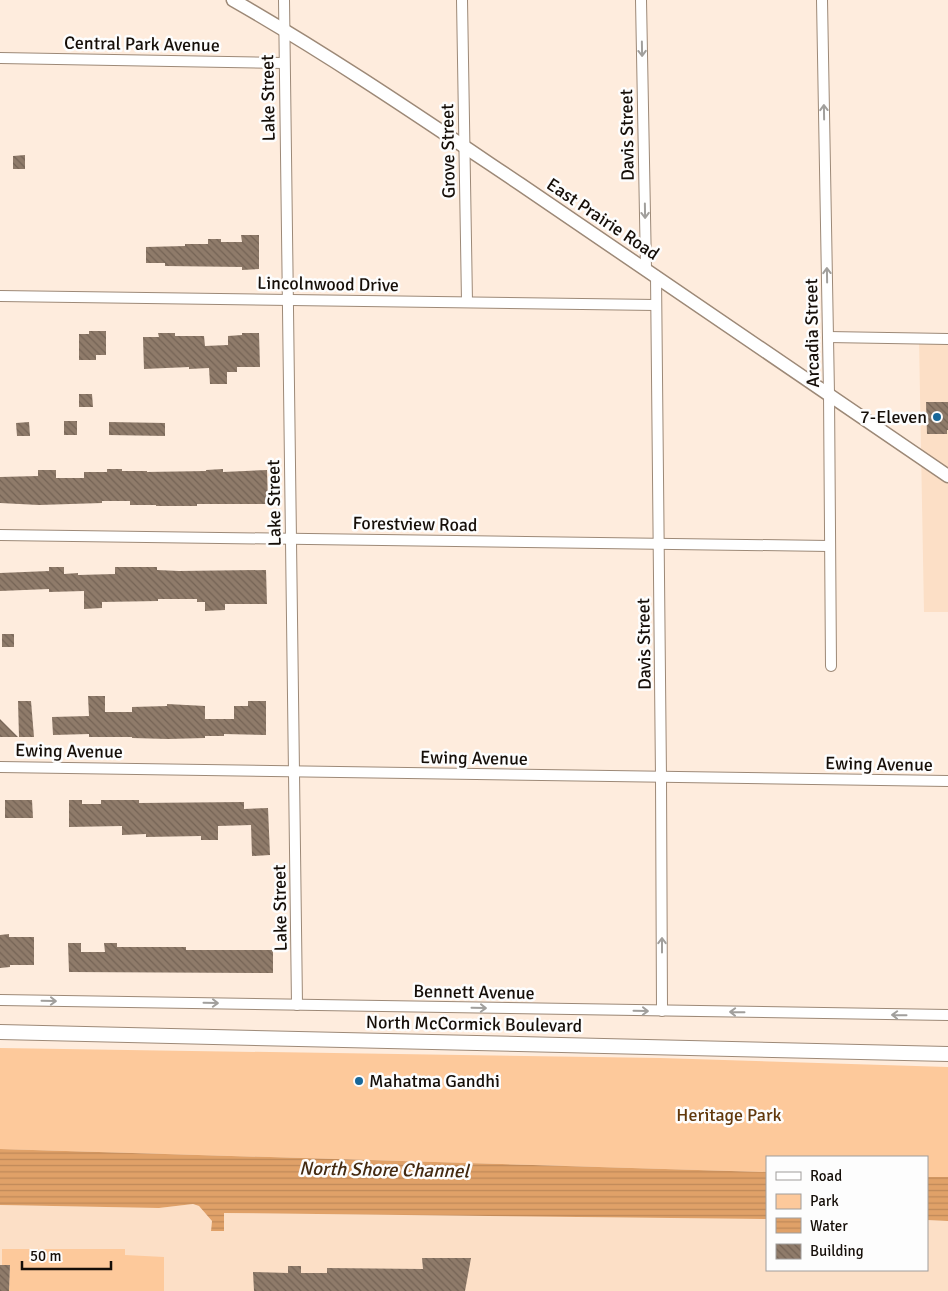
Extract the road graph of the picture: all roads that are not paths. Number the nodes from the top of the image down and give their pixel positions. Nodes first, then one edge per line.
1 (233, 0) edge
2 (284, 0) edge
3 (462, 0) edge
4 (641, 0) edge
5 (822, 0) edge
6 (283, 29) junction
7 (0, 58) edge
8 (284, 63) junction
9 (464, 147) junction
10 (651, 272) junction
11 (0, 296) edge
12 (287, 300) junction
13 (467, 302) junction
14 (656, 305) junction
15 (828, 337) junction
16 (948, 339) edge
17 (829, 394) junction
18 (948, 476) edge
19 (0, 535) edge
20 (290, 539) junction
21 (659, 544) junction
22 (829, 546) junction
23 (831, 666) dead end
24 (0, 767) edge
25 (294, 770) junction
26 (661, 778) junction
27 (948, 781) edge
28 (0, 1000) edge
29 (297, 1005) junction
30 (662, 1011) junction
31 (948, 1015) edge
32 (0, 1032) edge
33 (948, 1054) edge

1 - 6 street, East Prairie Road
2 - 6 street, Lake Street
3 - 9 street, Grove Street
4 -> 10 street, Davis Street
15 -> 5 street, Arcadia Street
6 - 8 street, Lake Street
6 - 9 street, East Prairie Road
7 - 8 street, Central Park Avenue
8 - 12 street, Lake Street
9 - 10 street, East Prairie Road
9 - 13 street, Grove Street
10 - 14 street, Davis Street
10 - 17 street, East Prairie Road
11 - 12 street, Lincolnwood Drive
12 - 13 street, Lincolnwood Drive
12 - 20 street, Lake Street
13 - 14 street, Lincolnwood Drive
14 - 21 street, Davis Street
15 - 16 street
15 - 17 street, Arcadia Street
17 - 18 street, East Prairie Road
17 - 22 street, Arcadia Street
19 - 20 street, Forestview Road
20 - 21 street, Forestview Road
20 - 25 street, Lake Street
21 - 22 street, Forestview Road
21 - 26 street, Davis Street
22 - 23 street, Arcadia Street
24 - 25 street, Ewing Avenue
25 - 26 street, Ewing Avenue
25 - 29 street, Lake Street
26 - 27 street, Ewing Avenue
30 -> 26 street, Davis Street
28 -> 29 street, Bennett Avenue
29 -> 30 street, Bennett Avenue
31 -> 30 street, Bennett Avenue
32 - 33 main road, North McCormick Boulevard

